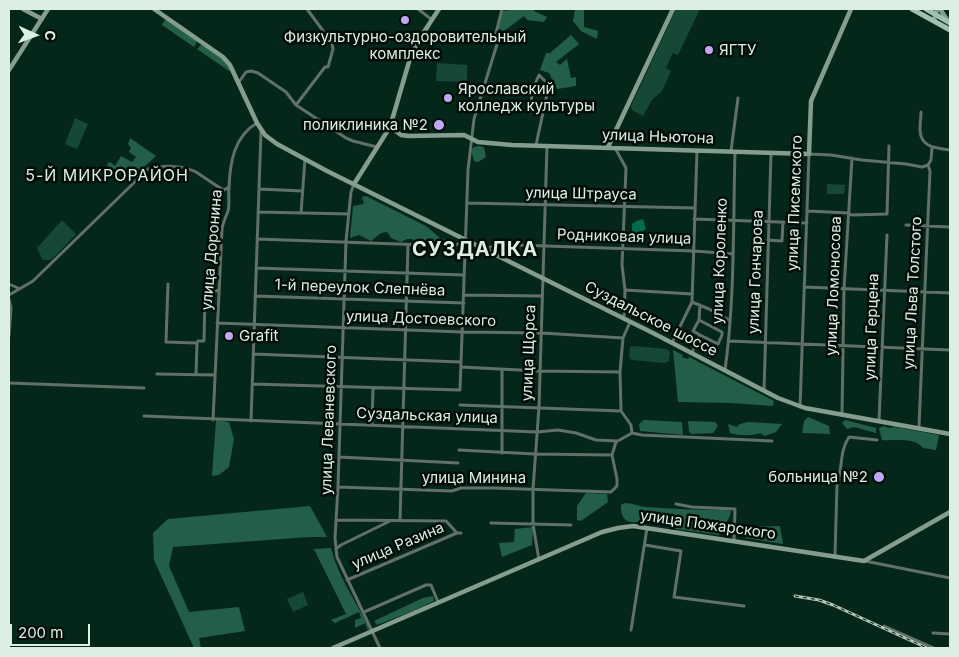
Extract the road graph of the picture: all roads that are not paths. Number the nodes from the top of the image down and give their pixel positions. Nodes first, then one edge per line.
1 (23, 9) edge
2 (48, 9) edge
3 (154, 9) edge
4 (307, 9) edge
5 (418, 9) edge
6 (439, 9) edge
7 (502, 9) edge
8 (673, 9) edge
9 (851, 9) edge
10 (912, 9) edge
11 (926, 9) edge
12 (937, 13) edge
13 (42, 19) junction
14 (432, 20) junction
15 (949, 22) edge
16 (950, 30) edge
17 (495, 37) junction
18 (420, 38) junction
19 (9, 70) edge
20 (239, 82) junction
21 (738, 98) dead end
22 (296, 104) junction
23 (531, 112) dead end
24 (920, 112) dead end
25 (257, 123) junction
26 (390, 127) junction
27 (261, 131) junction
28 (471, 137) junction
29 (536, 146) junction
30 (547, 146) junction
31 (889, 146) dead end
32 (377, 147) junction
33 (608, 148) junction
34 (614, 148) junction
35 (932, 148) junction
36 (697, 150) junction
37 (950, 150) edge
38 (733, 151) junction
39 (771, 153) junction
40 (809, 154) junction
41 (852, 158) junction
42 (305, 159) junction
43 (889, 162) junction
44 (928, 166) junction
45 (354, 184) junction
46 (229, 187) junction
47 (259, 189) junction
48 (302, 191) junction
49 (468, 203) junction
50 (546, 205) junction
51 (624, 206) junction
52 (695, 208) junction
53 (808, 211) junction
54 (258, 212) junction
55 (301, 213) junction
56 (848, 213) junction
57 (349, 214) junction
58 (929, 218) junction
59 (694, 219) junction
60 (734, 221) junction
61 (768, 222) junction
62 (783, 222) junction
63 (807, 223) junction
64 (906, 225) dead end
65 (928, 226) junction
66 (934, 226) junction
67 (950, 227) edge
68 (887, 234) dead end
69 (257, 239) junction
70 (466, 240) junction
71 (768, 240) junction
72 (346, 242) junction
73 (408, 245) junction
74 (545, 246) junction
75 (622, 248) junction
76 (487, 251) junction
77 (694, 251) junction
78 (733, 254) junction
79 (256, 268) junction
80 (345, 271) junction
81 (408, 273) junction
82 (464, 275) junction
83 (544, 279) junction
84 (9, 284) edge
85 (168, 284) dead end
86 (18, 288) junction
87 (804, 288) junction
88 (844, 289) junction
89 (218, 290) junction
90 (625, 290) junction
91 (884, 292) junction
92 (924, 292) junction
93 (950, 293) edge
94 (9, 294) edge
95 (692, 294) junction
96 (464, 295) junction
97 (255, 296) junction
98 (542, 296) junction
99 (344, 298) junction
100 (9, 299) edge
101 (406, 301) junction
102 (692, 302) junction
103 (464, 303) junction
104 (700, 305) junction
105 (624, 319) junction
106 (699, 320) junction
107 (730, 320) junction
108 (630, 322) junction
109 (217, 323) junction
110 (254, 324) junction
111 (343, 327) junction
112 (405, 329) junction
113 (463, 332) junction
114 (542, 334) junction
115 (700, 335) junction
116 (722, 335) junction
117 (9, 336) edge
118 (623, 338) junction
119 (729, 340) junction
120 (765, 342) junction
121 (198, 343) junction
122 (672, 343) junction
123 (803, 344) junction
124 (842, 345) junction
125 (882, 348) junction
126 (922, 348) junction
127 (950, 350) edge
128 (692, 353) junction
129 (253, 354) junction
130 (342, 358) junction
131 (405, 359) junction
132 (461, 362) junction
133 (461, 367) junction
134 (502, 369) junction
135 (539, 371) junction
136 (725, 371) junction
137 (620, 372) junction
138 (158, 374) dead end
139 (196, 375) junction
140 (215, 375) junction
141 (9, 383) edge
142 (252, 384) junction
143 (341, 387) junction
144 (144, 388) dead end
145 (373, 388) junction
146 (404, 388) junction
147 (764, 391) junction
148 (460, 405) dead end
149 (503, 406) junction
150 (539, 407) junction
151 (800, 407) junction
152 (621, 411) junction
153 (842, 414) junction
154 (144, 416) dead end
155 (214, 420) junction
156 (251, 421) junction
157 (879, 421) junction
158 (340, 424) junction
159 (372, 425) junction
160 (403, 427) junction
161 (918, 429) junction
162 (503, 430) junction
163 (537, 432) junction
164 (632, 433) junction
165 (950, 434) edge
166 (877, 440) dead end
167 (617, 441) junction
168 (772, 442) dead end
169 (459, 450) dead end
170 (502, 453) junction
171 (535, 454) junction
172 (612, 455) junction
173 (339, 457) junction
174 (402, 460) junction
175 (458, 463) dead end
176 (338, 487) junction
177 (401, 489) junction
178 (533, 489) junction
179 (676, 504) dead end
180 (950, 512) edge
181 (336, 520) junction
182 (393, 520) junction
183 (400, 520) junction
184 (490, 523) dead end
185 (533, 524) junction
186 (571, 525) dead end
187 (648, 528) junction
188 (734, 541) junction
189 (645, 545) junction
190 (336, 550) junction
191 (835, 556) junction
192 (539, 560) junction
193 (864, 561) junction
194 (950, 578) edge
195 (347, 580) junction
196 (438, 603) junction
197 (744, 606) dead end
198 (364, 612) junction
199 (884, 626) dead end
200 (631, 630) dead end
201 (373, 632) junction
202 (933, 633) dead end
203 (950, 634) edge
204 (333, 648) edge
205 (380, 648) edge
206 (934, 648) edge

1 - 13 street
2 - 13 street
3 - 20 street
4 - 22 street
5 - 14 street
6 - 14 street
7 - 17 street
8 - 33 street
9 - 40 street, улица Писемского
10 - 12 main road
11 - 12 main road
12 - 15 main road
12 - 16 main road
13 - 19 street
14 - 18 street
17 - 18 street
17 - 28 street
18 - 26 street
20 - 22 street
20 - 25 street
21 - 38 street, улица Короленко
22 - 32 street
23 - 29 street
24 - 35 street
25 - 27 street
25 - 46 street, улица Доронина
26 - 28 street, улица Ньютона
26 - 32 street
27 - 42 street, Суздальское шоссе
27 - 47 street
28 - 29 street, улица Ньютона
28 - 49 street
29 - 30 street, улица Ньютона
30 - 33 street, улица Ньютона
30 - 50 street, улица Щорса
31 - 43 street
32 - 45 street
33 - 34 street, улица Ньютона
34 - 36 street, улица Ньютона
34 - 51 street
35 - 37 street
35 - 44 street
36 - 38 street, улица Ньютона
36 - 52 street
38 - 39 street, улица Ньютона
38 - 60 street, улица Короленко
39 - 40 street, улица Ньютона
39 - 61 street, улица Гончарова
40 - 41 street, улица Ньютона
40 - 53 street, улица Писемского
41 - 43 street, улица Ньютона
41 - 56 street, улица Ломоносова
42 - 45 street, Суздальское шоссе
42 - 48 street
43 - 44 street, улица Ньютона
43 - 56 street
44 - 58 street, улица Льва Толстого
45 - 57 street, улица Леваневского
45 - 70 street, Суздальское шоссе
46 - 86 street
46 - 89 street, улица Доронина
47 - 48 street
47 - 54 street
48 - 55 street
49 - 50 street, улица Штрауса
49 - 70 street
50 - 51 street, улица Штрауса
50 - 74 street, улица Щорса
51 - 52 street, улица Штрауса
51 - 75 street
52 - 59 street
53 - 56 street
53 - 63 street, улица Писемского
54 - 55 street
54 - 69 street
55 - 57 street
56 - 88 street, улица Ломоносова
57 - 72 street, улица Леваневского
58 - 65 street, улица Льва Толстого
58 - 66 street
59 - 60 street
59 - 77 street
60 - 61 street
60 - 78 street, улица Короленко
61 - 62 street
61 - 71 street, улица Гончарова
62 - 63 street
62 - 71 street
63 - 87 street, улица Писемского
64 - 65 street
65 - 66 street
65 - 92 street, улица Льва Толстого
66 - 67 street
68 - 91 street, улица Герцена
69 - 72 street
69 - 79 street
70 - 73 street
70 - 76 street, Суздальское шоссе
70 - 82 street
71 - 120 street, улица Гончарова
72 - 73 street
72 - 80 street, улица Леваневского
73 - 81 street
74 - 75 street, Родниковая улица
74 - 76 street, Родниковая улица
74 - 83 street, улица Щорса
75 - 77 street, Родниковая улица
75 - 90 street
76 - 83 street, Суздальское шоссе
77 - 78 street, Родниковая улица
77 - 95 street
78 - 107 street, улица Короленко
79 - 80 street
79 - 97 street
80 - 81 street
80 - 99 street, улица Леваневского
81 - 82 street
81 - 101 street
82 - 96 street
83 - 98 street, улица Щорса
83 - 105 street, Суздальское шоссе
84 - 86 street
85 - 121 street
86 - 94 street
87 - 88 street
87 - 123 street, улица Писемского
88 - 91 street
88 - 124 street, улица Ломоносова
89 - 109 street, улица Доронина
89 - 121 street
90 - 95 street
90 - 105 street
91 - 92 street
91 - 125 street, улица Герцена
92 - 93 street
92 - 126 street, улица Льва Толстого
95 - 102 street
96 - 98 street, 1-й переулок Слепнёва
96 - 103 street
97 - 99 street, 1-й переулок Слепнёва
97 - 110 street
98 - 114 street, улица Щорса
99 - 101 street, 1-й переулок Слепнёва
99 - 111 street, улица Леваневского
100 - 117 street
101 - 103 street, 1-й переулок Слепнёва
101 - 112 street
102 - 104 street
102 - 122 street
103 - 113 street
104 - 106 street
104 - 107 street
105 - 108 street, Суздальское шоссе
106 - 115 street
106 - 116 street
107 - 119 street, улица Короленко
108 - 118 street
108 - 122 street, Суздальское шоссе
109 - 110 street, улица Достоевского
109 - 140 street, улица Доронина
110 - 111 street, улица Достоевского
110 - 129 street
111 - 112 street, улица Достоевского
111 - 130 street, улица Леваневского
112 - 113 street, улица Достоевского
112 - 131 street
113 - 114 street, улица Достоевского
113 - 132 street
114 - 118 street, улица Достоевского
114 - 135 street, улица Щорса
115 - 116 street
115 - 128 street
116 - 119 street
118 - 137 street
119 - 120 street
119 - 136 street, улица Короленко
120 - 123 street
120 - 147 street, улица Гончарова
121 - 139 street
122 - 128 street, Суздальское шоссе
123 - 124 street
123 - 151 street, улица Писемского
124 - 125 street
124 - 153 street, улица Ломоносова
125 - 126 street
125 - 157 street, улица Герцена
126 - 127 street
126 - 161 street, улица Льва Толстого
128 - 136 street, Суздальское шоссе
129 - 130 street
129 - 142 street
130 - 131 street
130 - 143 street, улица Леваневского
131 - 132 street
131 - 146 street
132 - 133 street
133 - 134 street
133 - 146 street
134 - 135 street
134 - 149 street
135 - 137 street
135 - 150 street, улица Щорса
136 - 147 street, Суздальское шоссе
137 - 152 street
138 - 139 street
139 - 140 street
140 - 155 street, улица Доронина
141 - 144 street
142 - 143 street
142 - 156 street
143 - 145 street
143 - 158 street, улица Леваневского
145 - 146 street
145 - 159 street
146 - 160 street
147 - 151 street, Суздальское шоссе
148 - 149 street
149 - 150 street
149 - 162 street
150 - 152 street
150 - 163 street, улица Щорса
151 - 153 street, Суздальское шоссе
152 - 164 street
153 - 157 street, Суздальское шоссе
154 - 155 street, Суздальская улица
155 - 156 street, Суздальская улица
156 - 158 street, Суздальская улица
157 - 161 street, Суздальское шоссе
158 - 159 street, Суздальская улица
158 - 173 street, улица Леваневского
159 - 160 street, Суздальская улица
160 - 162 street, Суздальская улица
160 - 174 street
161 - 165 street, Суздальское шоссе
162 - 163 street, Суздальская улица
162 - 170 street
163 - 167 street, Суздальская улица
163 - 171 street, улица Щорса
164 - 167 street
164 - 168 street
166 - 191 street
167 - 172 street
169 - 170 street
170 - 171 street
171 - 172 street
171 - 178 street, улица Щорса
172 - 178 street, улица Минина
173 - 174 street
173 - 176 street, улица Леваневского
174 - 175 street
174 - 177 street
176 - 177 street, улица Минина
176 - 181 street, улица Леваневского
177 - 178 street, улица Минина
177 - 183 street
178 - 185 street, улица Щорса
179 - 188 street
180 - 193 street
181 - 182 street
181 - 190 street, улица Леваневского
182 - 183 street
182 - 190 street
183 - 195 street, улица Разина
184 - 185 street
185 - 186 street
185 - 192 street, улица Щорса
187 - 188 street, улица Пожарского
187 - 189 street
187 - 192 street, улица Пожарского
188 - 191 street, улица Пожарского
189 - 197 street
189 - 200 street
190 - 195 street, улица Леваневского
191 - 193 street, улица Пожарского
192 - 196 street, улица Пожарского
193 - 194 street, улица Пожарского
195 - 198 street, улица Леваневского
196 - 198 street
196 - 201 street, улица Пожарского
198 - 201 street, улица Леваневского
199 - 206 street
201 - 204 street, улица Пожарского
201 - 205 street, улица Леваневского
202 - 203 street

